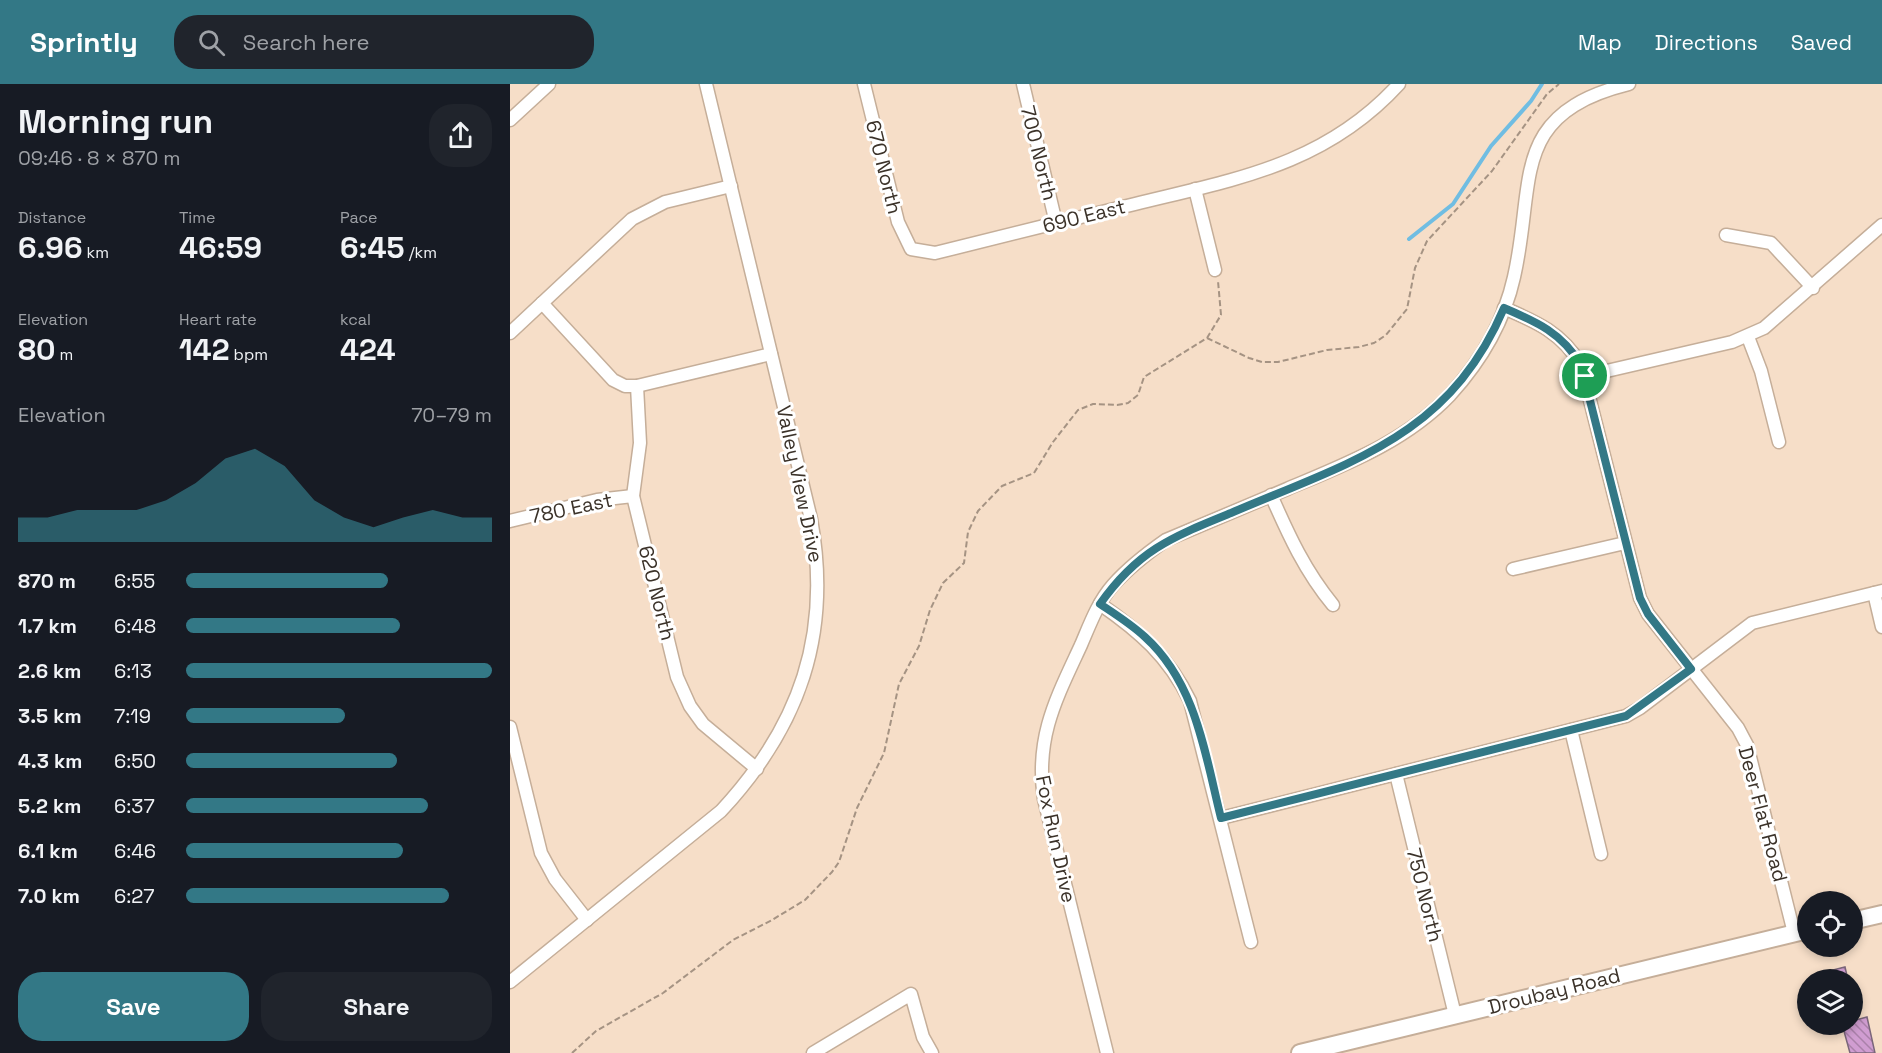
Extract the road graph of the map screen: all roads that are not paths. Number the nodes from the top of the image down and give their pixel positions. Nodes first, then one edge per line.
1 (549, 84) edge
2 (706, 84) edge
3 (864, 84) edge
4 (1023, 84) edge
5 (1399, 84) edge
6 (1629, 84) edge
7 (512, 114) edge
8 (731, 186) junction
9 (1195, 189) junction
10 (1056, 223) junction
11 (1882, 225) edge
12 (1726, 235) dead end
13 (911, 249) joint
14 (1215, 270) road end
15 (1813, 288) junction
16 (542, 303) junction
17 (1504, 308) junction
18 (510, 333) edge
19 (1748, 337) junction
20 (771, 354) junction
21 (1585, 376) junction
22 (638, 386) junction
23 (1779, 442) dead end
24 (1271, 495) junction
25 (633, 496) junction
26 (510, 521) edge
27 (1625, 543) junction
28 (1513, 569) dead end
29 (1878, 592) edge
30 (1100, 604) junction
31 (1333, 605) dead end
32 (1882, 627) edge
33 (1691, 669) junction
34 (510, 727) edge
35 (1571, 730) junction
36 (757, 769) junction
37 (1396, 774) junction
38 (1221, 818) junction
39 (1601, 854) dead end
40 (1797, 917) edge
41 (1881, 918) edge
42 (586, 920) junction
43 (1863, 920) edge
44 (1797, 932) edge
45 (1251, 942) dead end
46 (510, 982) edge
47 (1455, 1015) junction
48 (813, 1053) edge
49 (932, 1053) edge
50 (1107, 1053) edge
51 (1300, 1053) edge

1 - 7 street
2 - 8 street, Valley View Drive
3 - 13 street, 670 North
4 - 10 street, 700 North
5 - 9 street, 690 East
6 - 17 street, Fox Run Drive
8 - 16 street
8 - 20 street, Valley View Drive
9 - 10 street, 690 East
9 - 14 street
10 - 13 street, 690 East
11 - 15 street
12 - 15 street
15 - 19 street
16 - 18 street
16 - 22 street
17 - 21 street, Deer Flat Road
17 - 24 street, Fox Run Drive
19 - 21 street
19 - 23 street
20 - 22 street
20 - 36 street, Valley View Drive
21 - 27 street, Deer Flat Road
22 - 25 street, 620 North
24 - 30 street, Fox Run Drive
24 - 31 street
25 - 26 street, 780 East
25 - 36 street, 620 North
27 - 28 street
27 - 33 street, Deer Flat Road
29 - 32 street
29 - 33 street
30 - 38 street
30 - 50 street, Fox Run Drive
33 - 35 street
33 - 40 street, Deer Flat Road
34 - 42 street
35 - 37 street
35 - 39 street
36 - 42 street, Valley View Drive
37 - 38 street
37 - 47 street, 750 North
38 - 45 street
41 - 43 street
42 - 46 street, Valley View Drive
44 - 47 street, Droubay Road
47 - 51 street, Droubay Road
48 - 49 street

